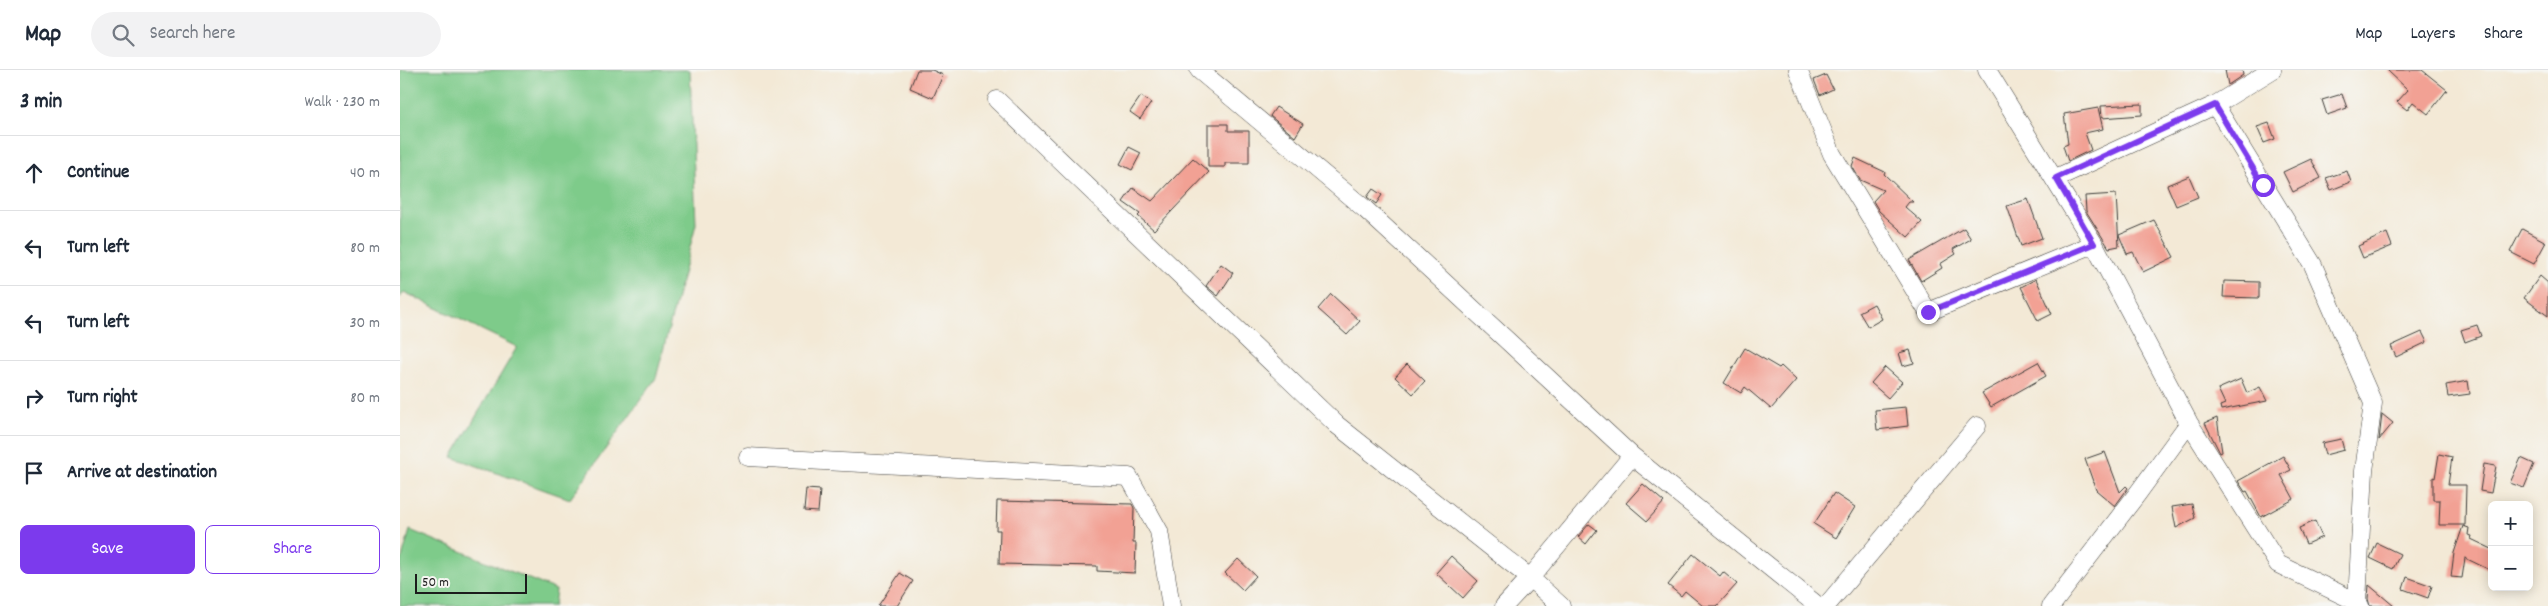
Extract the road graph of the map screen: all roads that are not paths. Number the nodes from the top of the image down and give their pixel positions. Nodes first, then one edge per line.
1 (1198, 70) edge
2 (1798, 70) edge
3 (1988, 70) edge
4 (2272, 70) edge
5 (997, 100) dead end
6 (2215, 105) junction
7 (2056, 178) junction
8 (2094, 244) junction
9 (2189, 422) junction
10 (1977, 426) dead end
11 (1632, 456) junction
12 (748, 457) dead end
13 (1530, 578) junction
14 (2359, 604) edge
15 (1171, 606) edge
16 (1504, 606) edge
17 (1560, 606) edge
18 (1818, 606) edge
19 (1826, 606) edge
20 (2051, 606) edge

1 - 11 street
2 - 8 street
3 - 7 street
4 - 6 street
5 - 13 street
6 - 7 street
6 - 14 street
7 - 8 street
8 - 9 street
9 - 14 street
9 - 20 street
10 - 19 street
11 - 13 street
11 - 18 street
12 - 15 street
13 - 16 street
13 - 17 street

